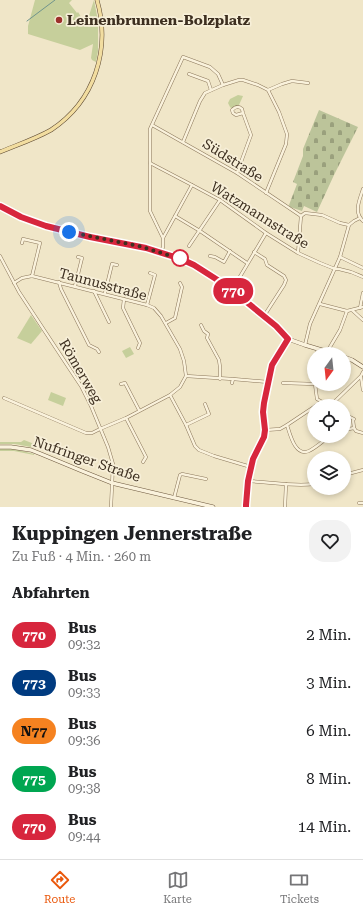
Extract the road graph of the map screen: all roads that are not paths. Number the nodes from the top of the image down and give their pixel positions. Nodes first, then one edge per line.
1 (97, 0) edge
2 (189, 74) dead end
3 (308, 83) dead end
4 (223, 85) junction
5 (211, 90) junction
6 (268, 90) junction
7 (243, 113) dead end
8 (152, 125) junction
9 (183, 142) junction
10 (0, 152) edge
11 (150, 163) junction
12 (237, 173) junction
13 (192, 184) junction
14 (363, 189) edge
15 (266, 193) junction
16 (220, 200) junction
17 (0, 206) edge
18 (175, 216) junction
19 (301, 216) junction
20 (360, 218) junction
21 (363, 221) edge
22 (349, 225) junction
23 (200, 231) junction
24 (266, 233) junction
25 (162, 238) junction
26 (22, 243) dead end
27 (190, 246) dead end
28 (230, 251) junction
29 (161, 252) junction
30 (254, 252) junction
31 (298, 253) junction
32 (0, 256) edge
33 (210, 256) dead end
34 (78, 257) dead end
35 (340, 257) junction
36 (247, 263) junction
37 (117, 265) dead end
38 (363, 268) edge
39 (335, 269) junction
40 (150, 273) dead end
41 (32, 276) junction
42 (363, 276) edge
43 (59, 282) junction
44 (14, 283) junction
45 (180, 283) dead end
46 (75, 286) junction
47 (232, 290) junction
48 (94, 291) junction
49 (363, 293) edge
50 (104, 294) junction
51 (124, 299) junction
52 (320, 304) junction
53 (147, 305) junction
54 (362, 308) edge
55 (352, 310) junction
56 (347, 311) junction
57 (263, 316) junction
58 (363, 320) edge
59 (109, 322) dead end
60 (166, 323) junction
61 (201, 325) dead end
62 (288, 339) junction
63 (305, 345) junction
64 (312, 347) edge
65 (330, 347) edge
66 (138, 348) dead end
67 (99, 352) dead end
68 (351, 360) edge
69 (363, 367) edge
70 (363, 372) edge
71 (186, 376) junction
72 (360, 376) junction
73 (220, 379) junction
74 (233, 379) junction
75 (268, 382) junction
76 (232, 383) dead end
77 (283, 383) dead end
78 (121, 384) dead end
79 (307, 384) edge
80 (363, 390) edge
81 (315, 391) edge
82 (170, 395) junction
83 (4, 398) dead end
84 (317, 399) edge
85 (336, 399) edge
86 (205, 404) dead end
87 (139, 410) junction
88 (307, 411) edge
89 (351, 417) edge
90 (126, 418) junction
91 (186, 425) junction
92 (287, 425) junction
93 (354, 428) junction
94 (100, 429) junction
95 (351, 429) edge
96 (265, 430) junction
97 (363, 433) edge
98 (320, 443) edge
99 (0, 447) edge
100 (143, 462) dead end
101 (251, 467) junction
102 (363, 470) edge
103 (351, 473) edge
104 (206, 479) dead end
105 (248, 481) junction
106 (112, 482) junction
107 (286, 484) junction
108 (307, 485) edge
109 (174, 498) junction
110 (359, 503) dead end
111 (363, 503) edge
112 (111, 507) edge
113 (213, 507) edge
114 (246, 507) edge
115 (285, 507) edge

1 - 10 main road
2 - 5 street
3 - 6 street
4 - 5 street
4 - 6 street
4 - 8 street
5 - 9 street
6 - 15 street
7 - 12 street
8 - 9 street, Südstraße
8 - 11 street
9 - 12 street, Südstraße
11 - 13 street, Watzmannstraße
11 - 25 street
12 - 15 street, Südstraße
13 - 16 street, Watzmannstraße
13 - 18 street
14 - 20 street
15 - 19 street, Südstraße
16 - 23 street
16 - 24 street, Watzmannstraße
17 - 29 main road
18 - 23 street
18 - 25 street
19 - 22 street
19 - 31 street
20 - 21 street
20 - 22 street
22 - 35 street
23 - 27 street
23 - 28 street
24 - 30 street
24 - 31 street, Watzmannstraße
25 - 29 street
26 - 41 street
28 - 33 street
28 - 36 street
29 - 47 main road
30 - 36 street
30 - 57 street
31 - 39 street, Watzmannstraße
32 - 44 street, Römerweg
34 - 46 street
35 - 38 street
35 - 39 street
36 - 47 street
37 - 50 street
39 - 42 street, Watzmannstraße
39 - 52 street
40 - 53 street
41 - 43 street, Taunusstraße
41 - 44 street
43 - 46 street, Taunusstraße
43 - 67 street
44 - 94 street, Römerweg
45 - 60 street
46 - 48 street, Taunusstraße
47 - 57 main road
48 - 50 street, Taunusstraße
48 - 59 street
49 - 54 street
50 - 51 street, Taunusstraße
51 - 53 street, Taunusstraße
51 - 66 street
52 - 56 street
52 - 63 street
53 - 60 street, Taunusstraße
54 - 55 street
55 - 56 street
55 - 58 street
56 - 65 street
57 - 62 main road
60 - 71 street, Taunusstraße
61 - 73 street
62 - 63 main road
62 - 75 main road
63 - 64 main road
68 - 69 main road
70 - 72 street
71 - 73 street
71 - 82 street
72 - 80 street
72 - 85 street
73 - 74 street
74 - 75 street
74 - 76 street
75 - 96 main road
77 - 79 street
78 - 87 street
81 - 84 street
82 - 87 street
82 - 91 street
83 - 94 street
86 - 91 street
87 - 90 street
88 - 92 street
89 - 93 street
90 - 94 street
90 - 100 street
91 - 101 street
92 - 96 street
92 - 98 street
93 - 95 street
93 - 97 street
94 - 106 street, Römerweg
96 - 101 main road
99 - 106 main road, Nufringer Straße
101 - 105 main road
102 - 103 street
104 - 109 street
105 - 107 street
105 - 114 main road
106 - 109 main road, Nufringer Straße
106 - 112 street, Römerweg
107 - 108 street
107 - 115 street
109 - 113 main road, Nufringer Straße
110 - 111 street

